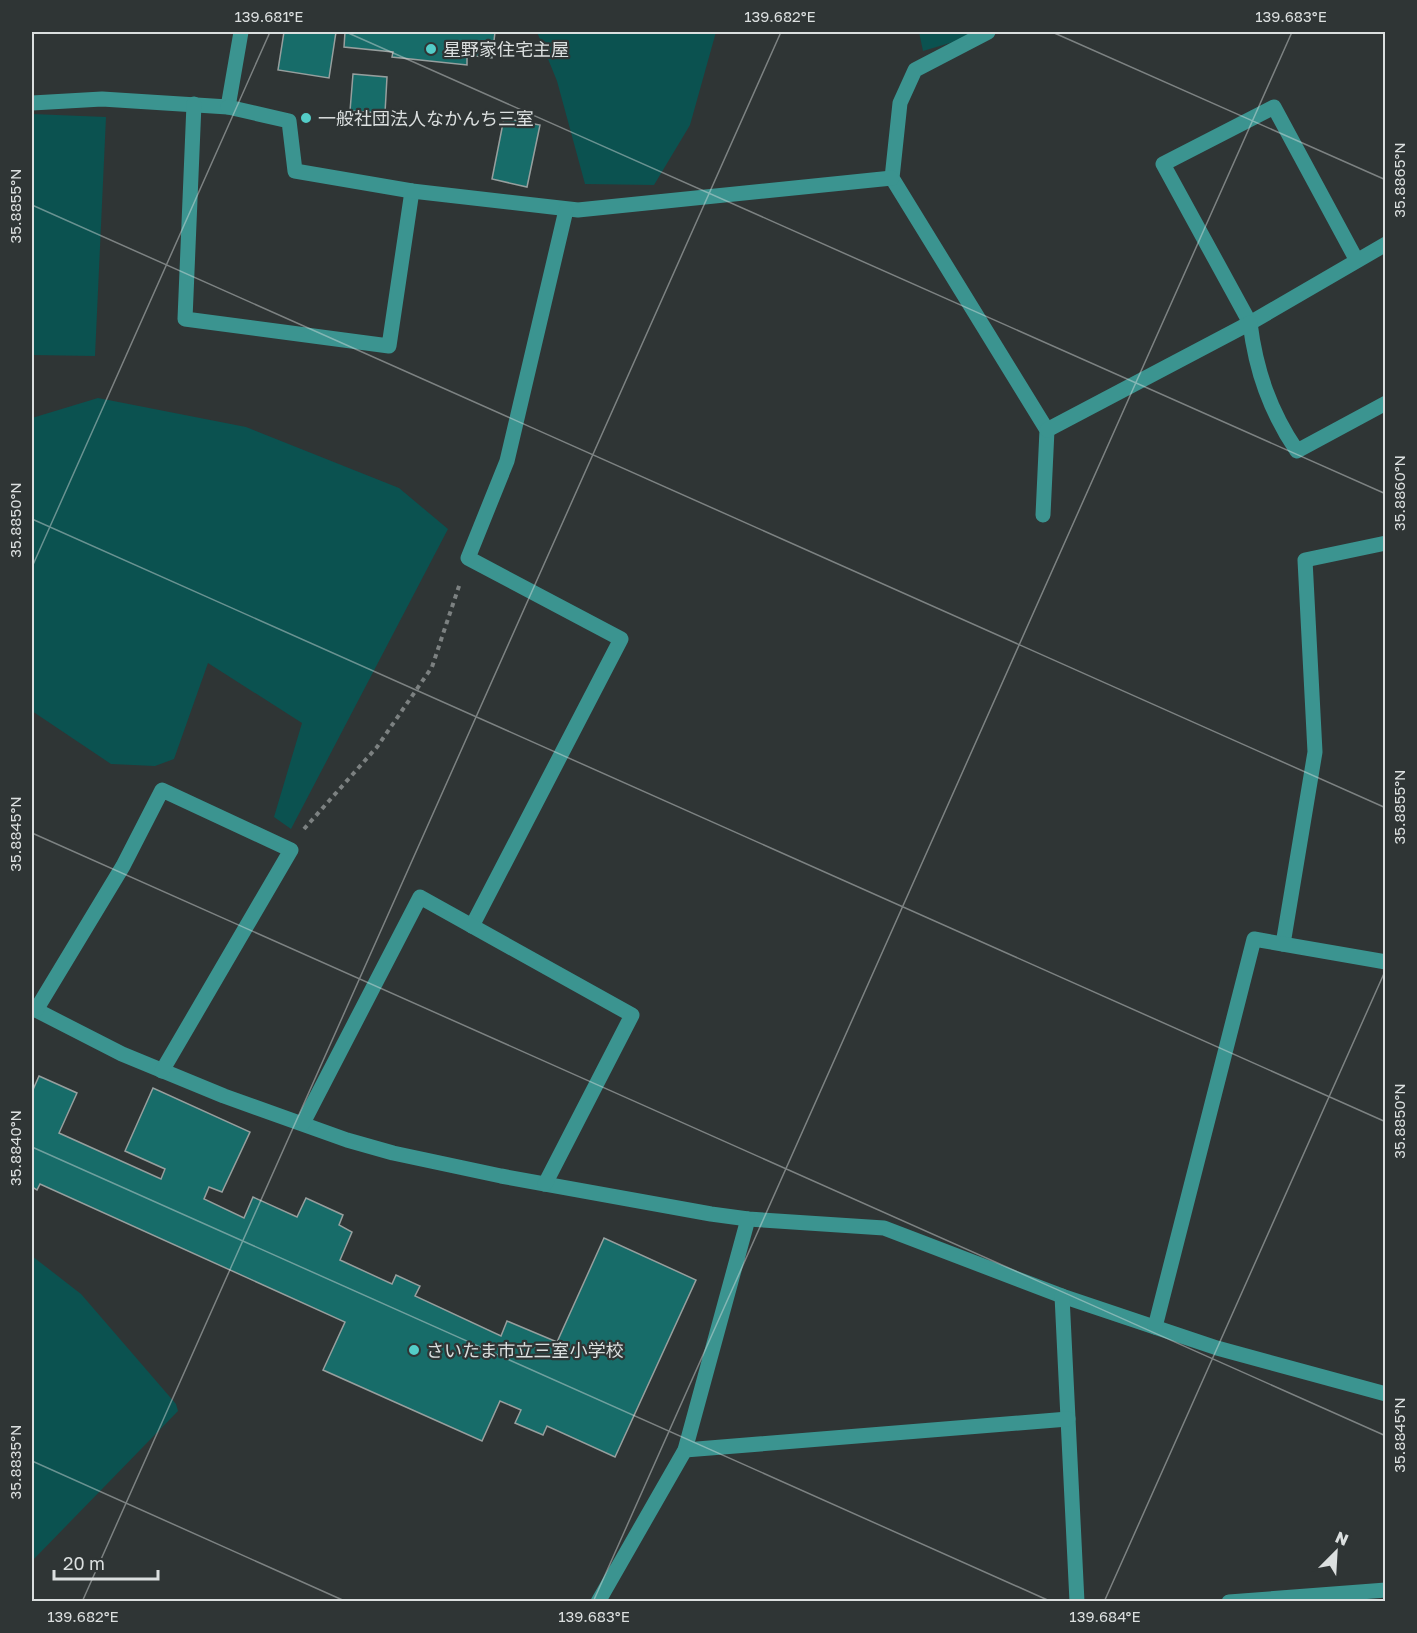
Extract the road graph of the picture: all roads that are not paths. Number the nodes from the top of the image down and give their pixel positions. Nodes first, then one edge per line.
1 (241, 32) edge
2 (988, 32) edge
3 (32, 103) edge
4 (194, 104) junction
5 (228, 107) junction
6 (892, 178) junction
7 (412, 191) junction
8 (566, 210) junction
9 (1386, 244) edge
10 (1356, 259) junction
11 (1250, 323) junction
12 (1386, 403) edge
13 (1047, 430) junction
14 (1043, 515) dead end
15 (1386, 543) edge
16 (472, 926) junction
17 (1283, 944) junction
18 (1386, 962) edge
19 (34, 1009) edge
20 (162, 1071) junction
21 (303, 1124) junction
22 (545, 1184) junction
23 (748, 1219) junction
24 (1062, 1296) junction
25 (1155, 1327) junction
26 (1386, 1394) edge
27 (1068, 1419) junction
28 (685, 1450) junction
29 (1386, 1590) edge
30 (598, 1602) edge
31 (1077, 1602) edge
32 (1229, 1602) edge

1 - 5 street
2 - 6 street
3 - 4 street
4 - 5 street
4 - 7 street
5 - 7 street
6 - 8 street
6 - 13 street
7 - 8 street
8 - 16 street
9 - 10 street
10 - 11 street
10 - 11 street
11 - 12 street
11 - 13 street
13 - 14 street
15 - 17 street
16 - 21 street
16 - 22 street
17 - 18 street
17 - 25 street
19 - 20 street
19 - 20 street
20 - 21 street
21 - 22 street
22 - 23 street
23 - 24 street
23 - 28 street
24 - 25 street
24 - 27 street
25 - 26 street
27 - 28 street
27 - 31 street
28 - 30 street
29 - 32 street

